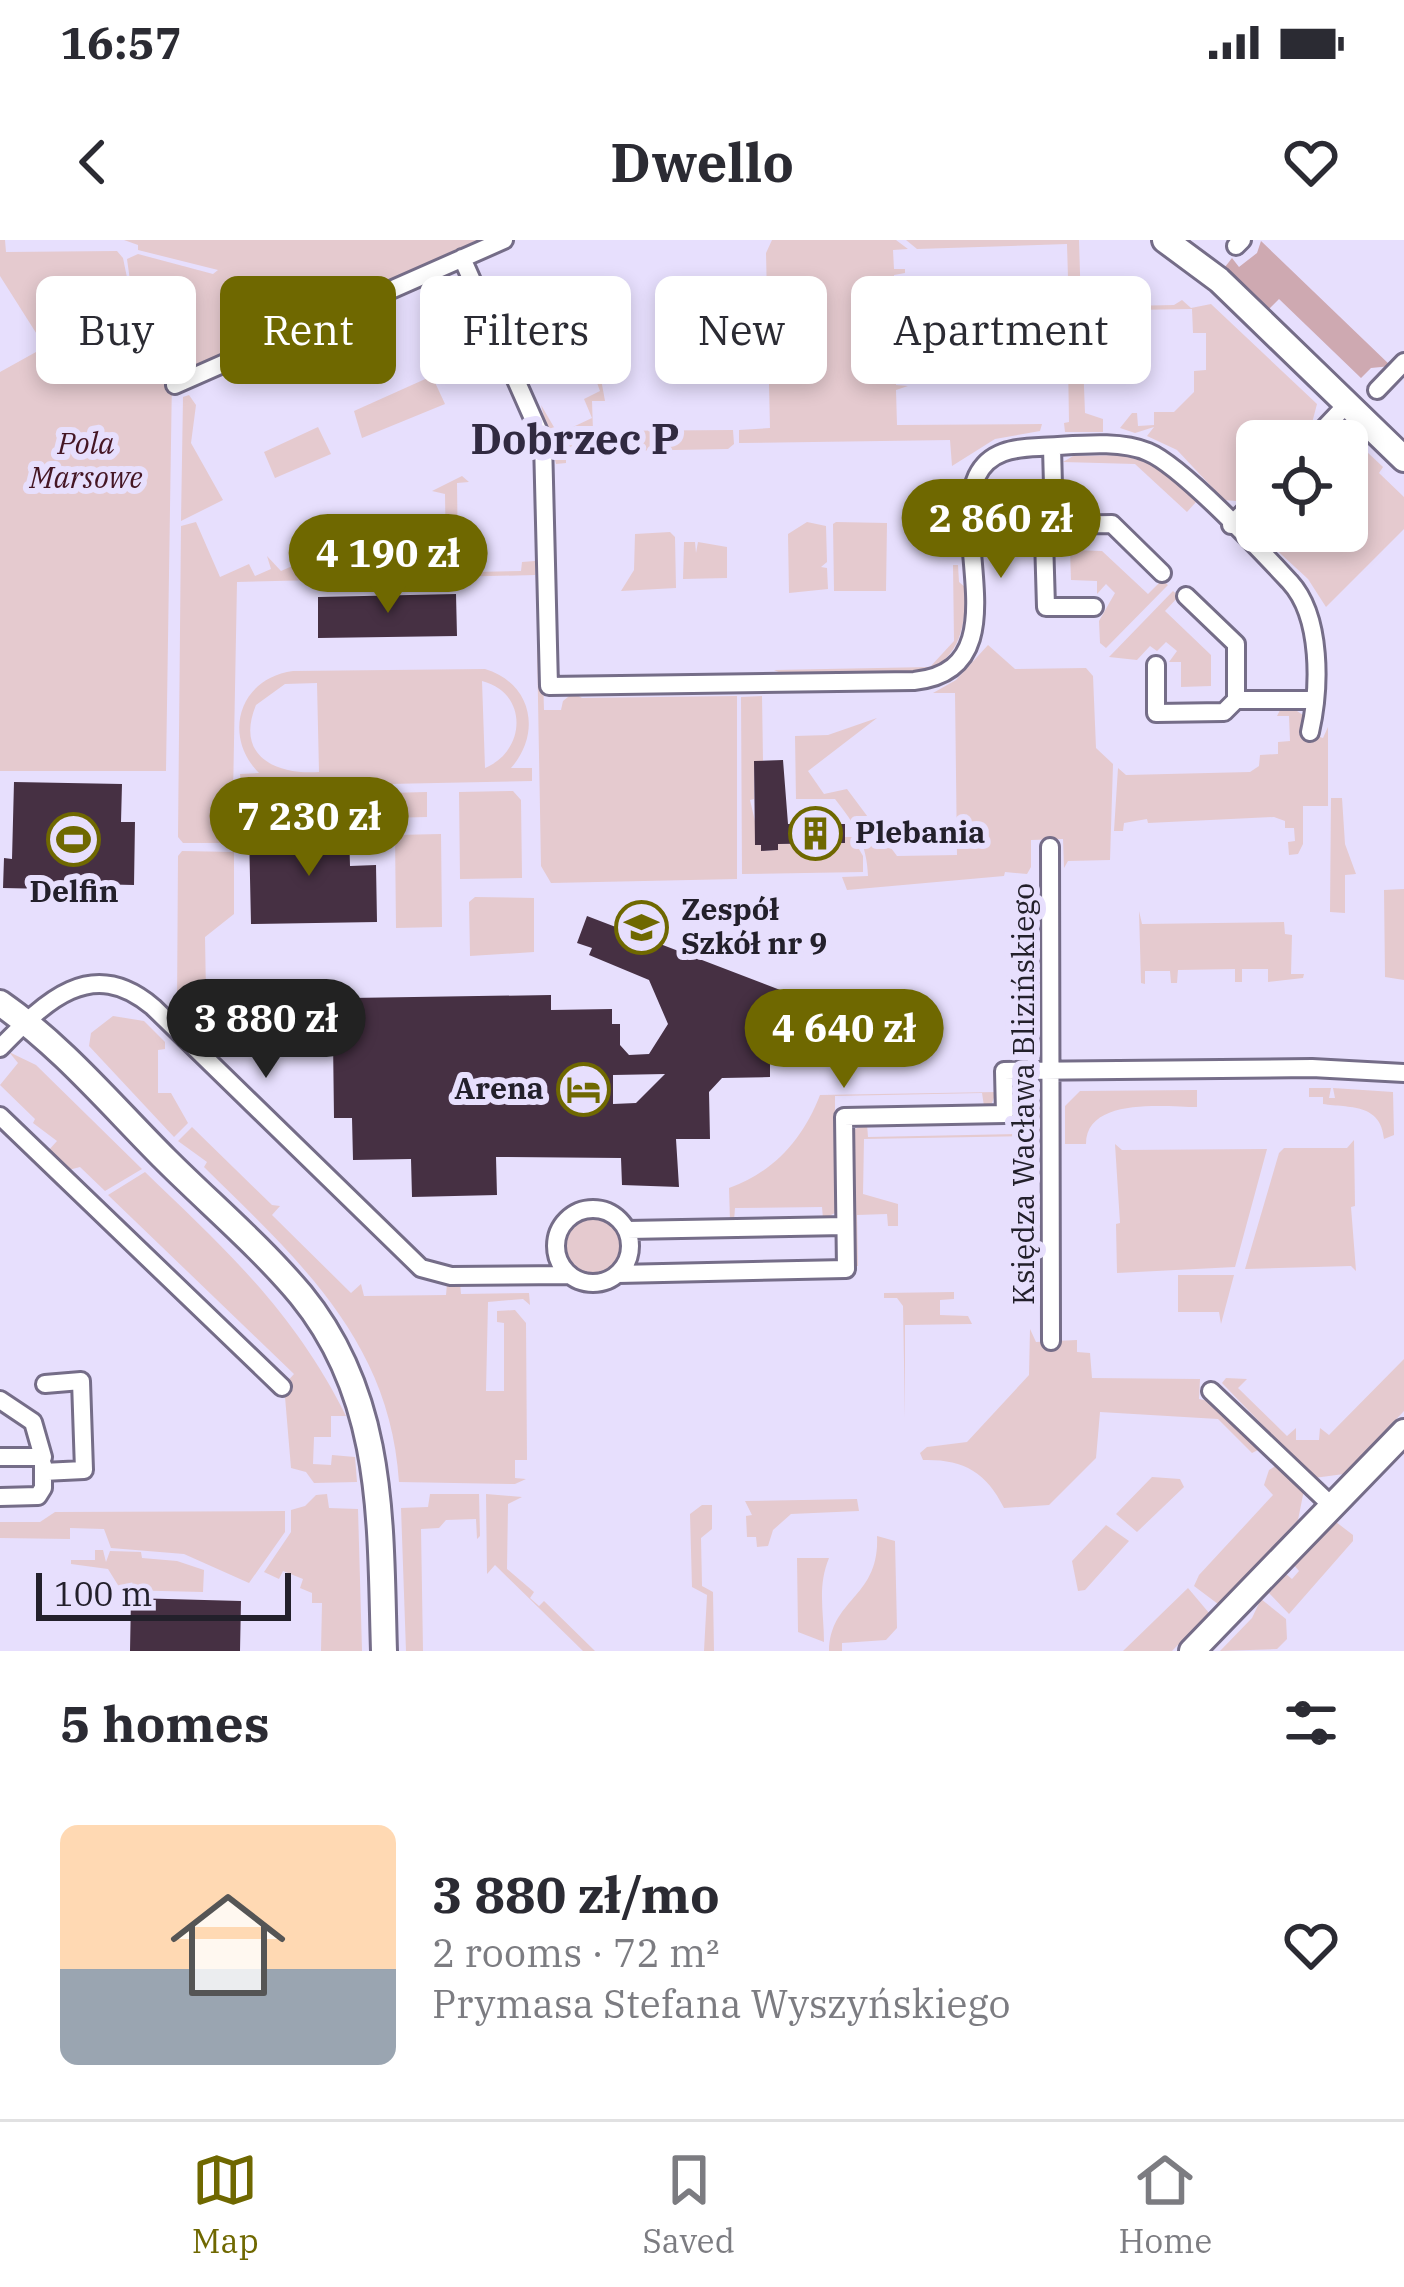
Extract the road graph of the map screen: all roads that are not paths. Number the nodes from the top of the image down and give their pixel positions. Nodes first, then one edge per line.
1 (504, 240) edge
2 (1165, 240) edge
3 (462, 258) junction
4 (1404, 362) edge
5 (175, 385) dead end
6 (1377, 390) dead end
7 (1347, 404) junction
8 (1332, 420) edge
9 (1050, 447) junction
10 (1404, 459) edge
11 (1236, 520) edge
12 (1054, 525) junction
13 (1231, 525) junction
14 (1162, 573) dead end
15 (1186, 596) dead end
16 (1094, 607) dead end
17 (1156, 664) dead end
18 (1236, 700) junction
19 (1314, 700) junction
20 (1310, 732) dead end
21 (1050, 847) dead end
22 (0, 1003) edge
23 (26, 1021) junction
24 (0, 1048) edge
25 (1047, 1071) junction
26 (1404, 1073) edge
27 (0, 1116) edge
28 (845, 1226) junction
29 (626, 1230) junction
30 (556, 1239) junction
31 (517, 1274) junction
32 (618, 1274) junction
33 (569, 1275) junction
34 (1051, 1341) dead end
35 (45, 1384) dead end
36 (282, 1388) dead end
37 (1211, 1391) dead end
38 (0, 1400) edge
39 (1404, 1432) edge
40 (0, 1457) edge
41 (43, 1464) junction
42 (0, 1497) edge
43 (1332, 1506) junction
44 (384, 1651) edge
45 (1192, 1651) edge

1 - 3 street
2 - 7 street
3 - 5 street
3 - 9 street
4 - 6 street
7 - 8 street
7 - 10 street
9 - 12 street
9 - 13 street
11 - 13 street
12 - 14 street
12 - 16 street
13 - 19 street
15 - 18 street
17 - 18 street
18 - 19 street
19 - 20 street
21 - 25 street, Księdza Wacława Blizińskiego
22 - 23 street
23 - 24 street
23 - 31 street
23 - 44 street
25 - 26 street
25 - 28 street
25 - 34 street, Księdza Wacława Blizińskiego
27 - 36 street
28 - 29 street
28 - 32 street
29 - 30 street
29 - 32 street
30 - 31 street
30 - 33 street
31 - 33 street
32 - 33 street
35 - 41 street
37 - 43 street
38 - 41 street
39 - 43 street
40 - 41 street
41 - 42 street
43 - 45 street

